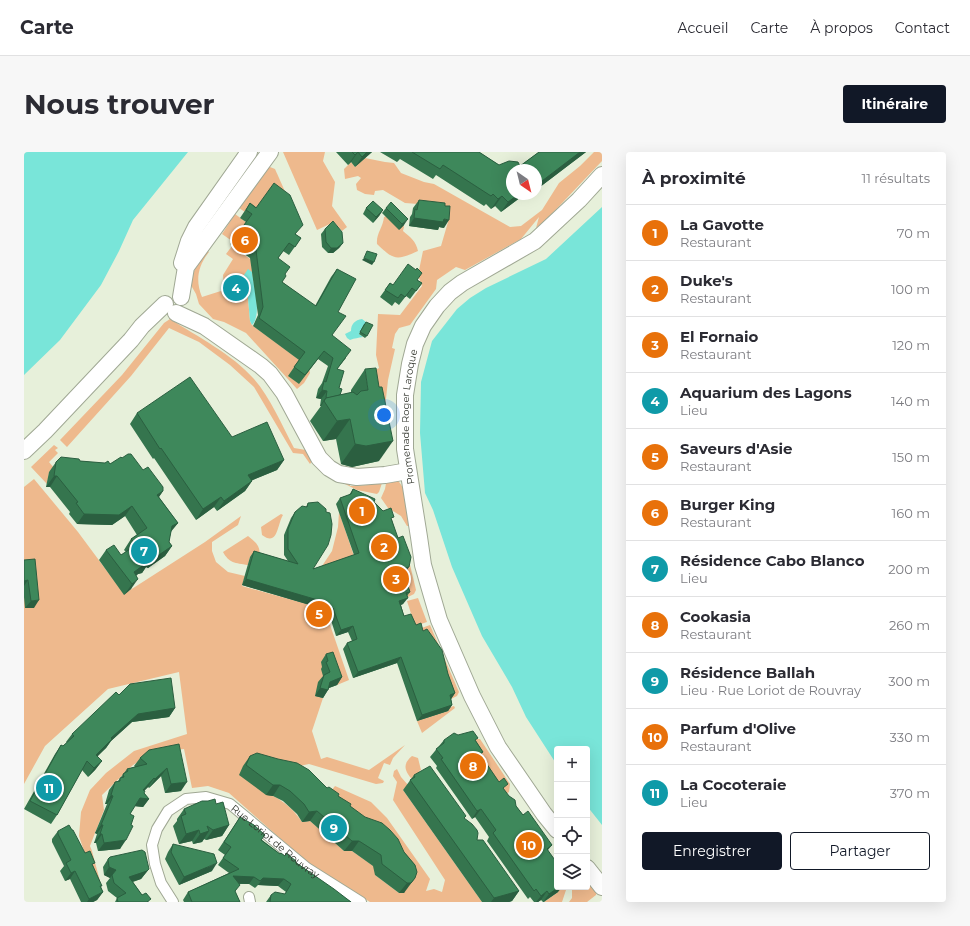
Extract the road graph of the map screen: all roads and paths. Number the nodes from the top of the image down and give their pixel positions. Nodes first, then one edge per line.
1 (249, 152) edge
2 (270, 152) edge
3 (602, 176) edge
4 (175, 304) junction
5 (24, 451) edge
6 (408, 470) junction
7 (554, 826) edge
8 (590, 872) edge
9 (602, 886) edge
10 (173, 902) edge
11 (361, 902) edge

1 - 4 main road
2 - 4 main road
3 - 6 main road, Promenade Roger Laroque
4 - 5 main road
4 - 6 main road
6 - 7 main road, Promenade Roger Laroque
8 - 9 main road
10 - 11 street, Rue Loriot de Rouvray

